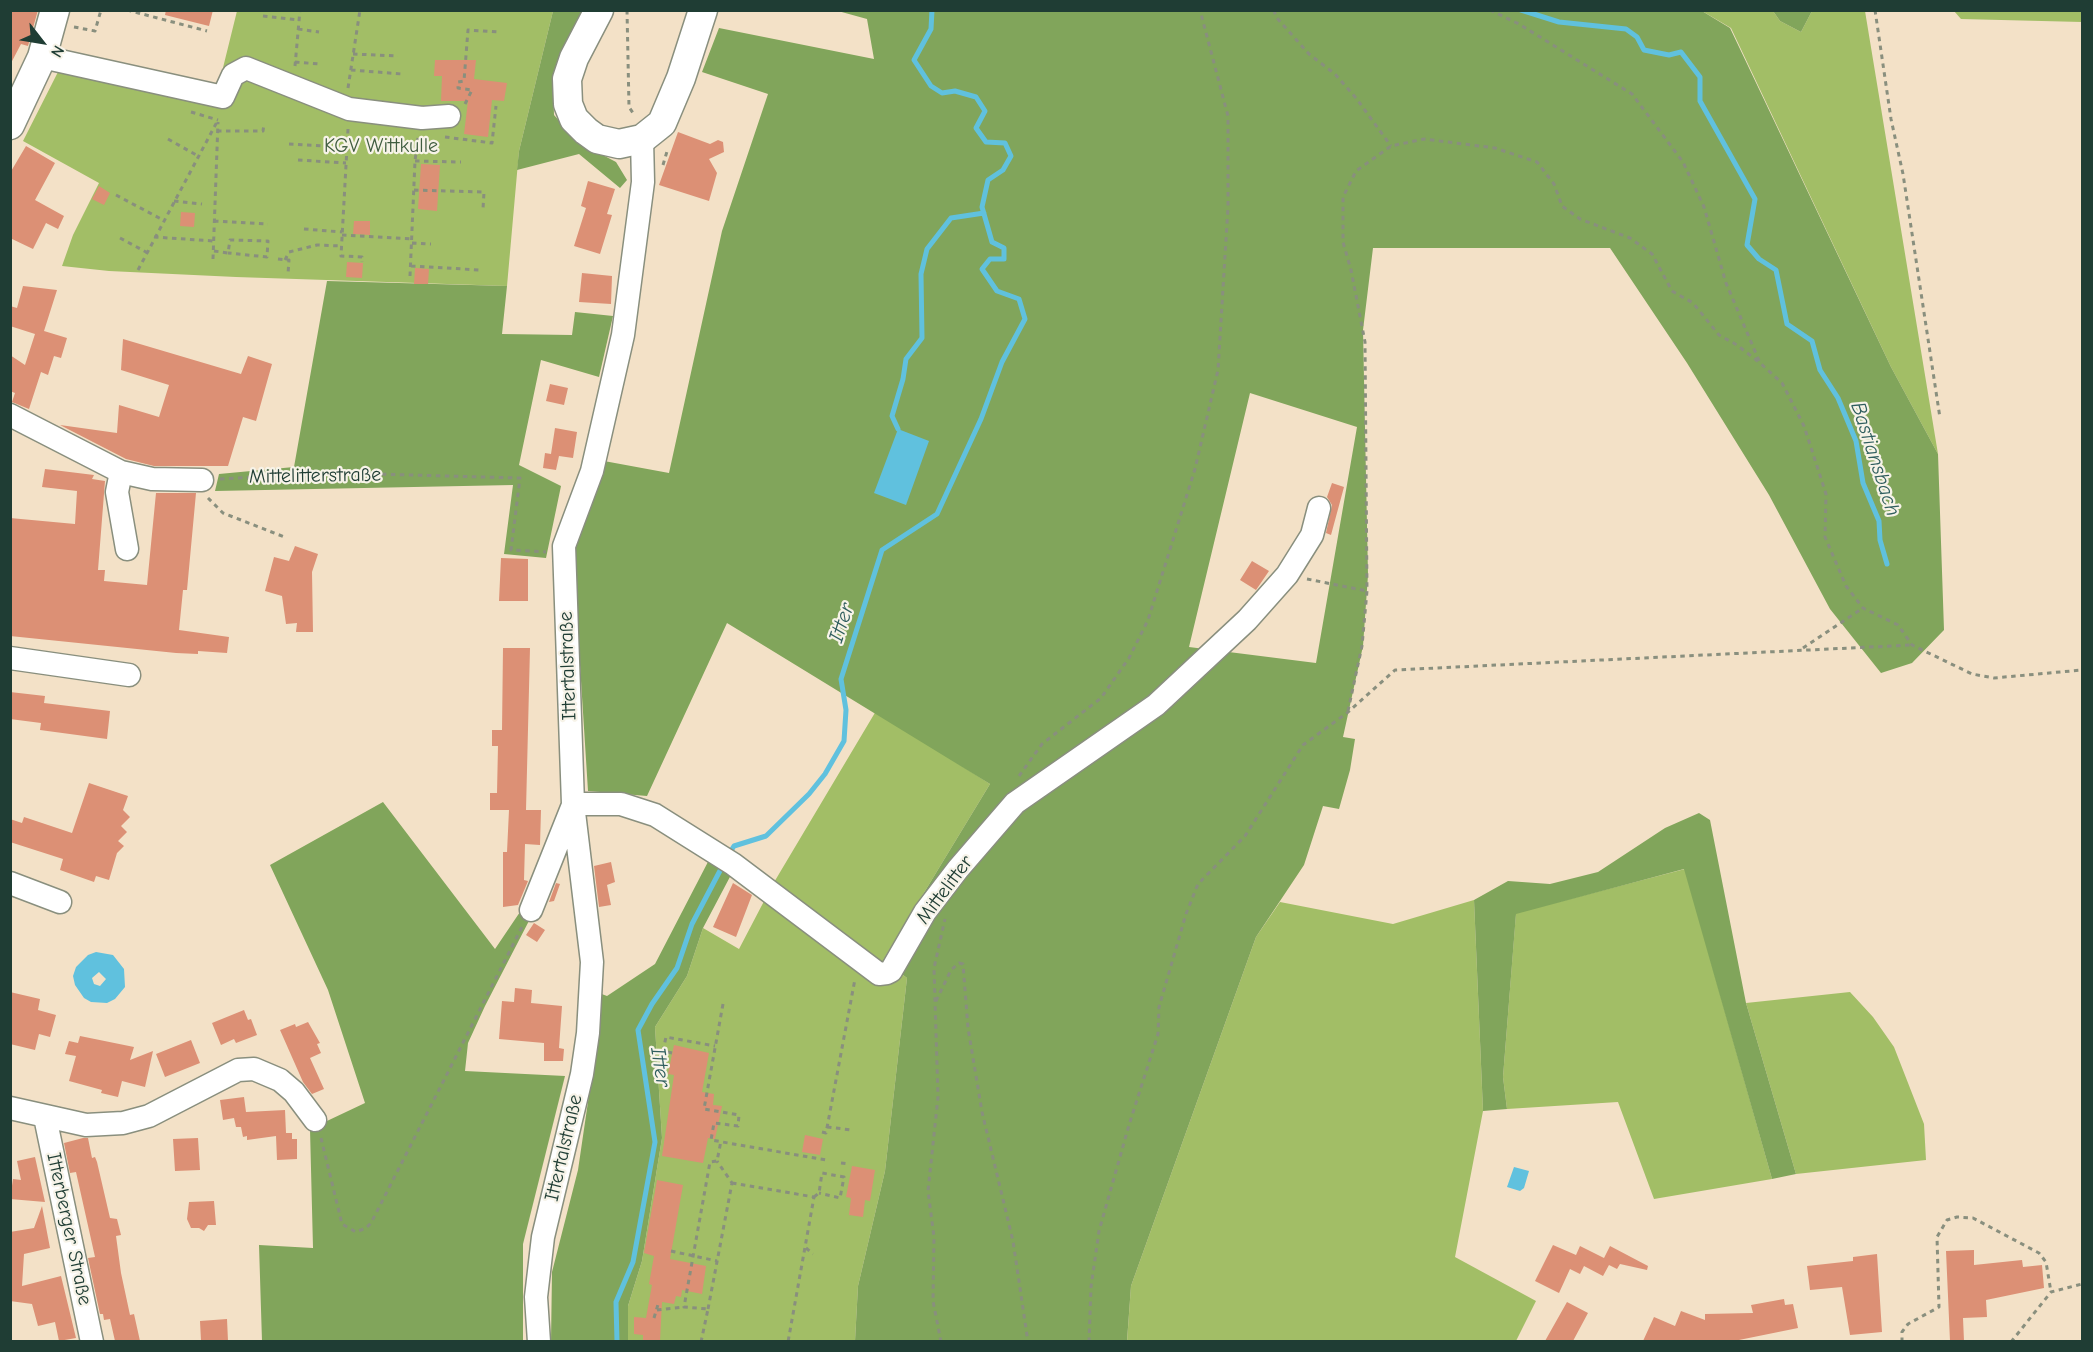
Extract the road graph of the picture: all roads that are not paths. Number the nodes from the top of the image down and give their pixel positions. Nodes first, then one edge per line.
1 (599, 10) edge
2 (703, 10) edge
3 (53, 16) edge
4 (42, 57) junction
5 (449, 116) road end
6 (10, 125) edge
7 (643, 128) junction
8 (10, 415) edge
9 (121, 472) junction
10 (202, 480) road end
11 (1319, 508) dead end
12 (127, 549) dead end
13 (10, 658) edge
14 (129, 675) dead end
15 (573, 804) junction
16 (10, 883) edge
17 (60, 902) dead end
18 (531, 910) road end
19 (10, 1108) edge
20 (45, 1117) junction
21 (315, 1120) road end
22 (92, 1341) edge
23 (539, 1341) edge

1 - 7 main road
2 - 7 main road
3 - 4 main road
4 - 5 street
4 - 6 main road
7 - 15 street, Ittertalstraße
8 - 9 street
9 - 10 street
9 - 12 street
11 - 15 street, Mittelitter
13 - 14 street
15 - 18 street
15 - 23 street, Ittertalstraße
16 - 17 street
19 - 20 street
20 - 21 street
20 - 22 street, Itterberger Straße

